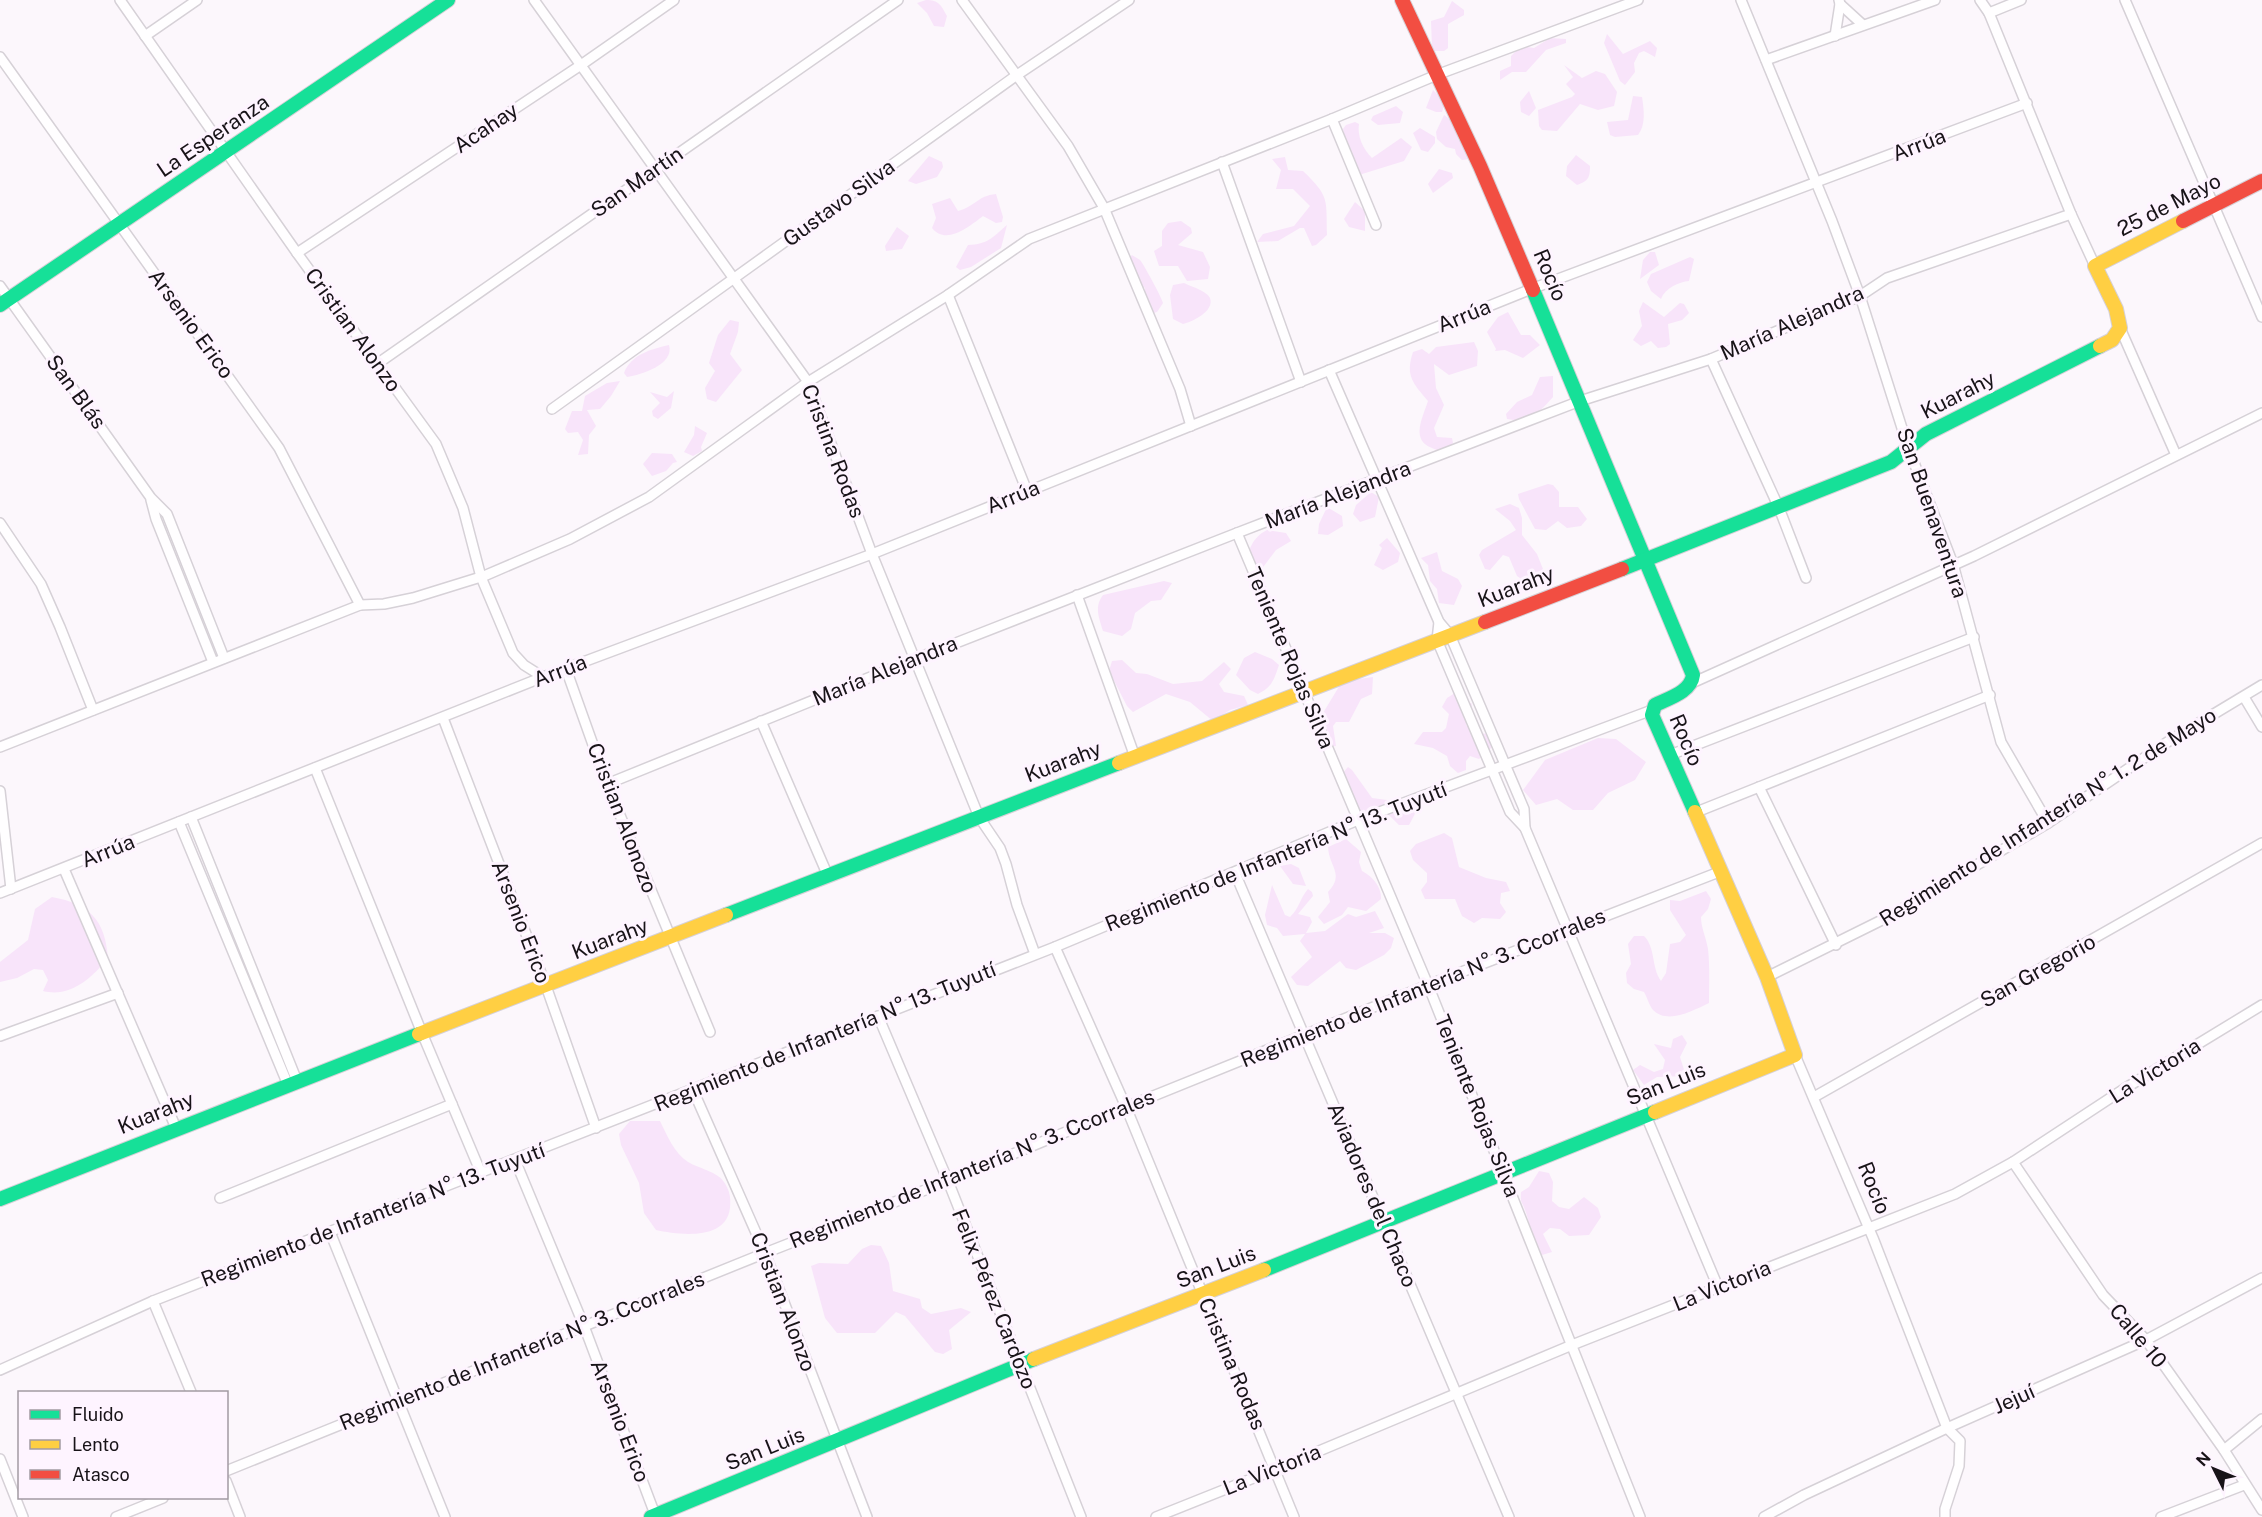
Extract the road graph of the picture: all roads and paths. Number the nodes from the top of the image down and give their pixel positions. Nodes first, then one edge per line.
1 (120, 0) edge
2 (197, 0) edge
3 (448, 0) edge
4 (534, 0) edge
5 (674, 0) edge
6 (898, 0) edge
7 (962, 0) edge
8 (1129, 0) edge
9 (1402, 0) edge
10 (1638, 0) edge
11 (1741, 0) edge
12 (1935, 0) edge
13 (1980, 0) edge
14 (2021, 0) edge
15 (2125, 0) edge
16 (1839, 2) edge
17 (1989, 13) junction
18 (1863, 25) junction
19 (146, 36) junction
20 (1835, 36) junction
21 (0, 57) edge
22 (1766, 60) junction
23 (581, 64) junction
24 (1439, 74) junction
25 (1017, 75) junction
26 (2027, 103) junction
27 (1332, 119) junction
28 (227, 152) junction
29 (1222, 162) junction
30 (656, 169) junction
31 (2262, 181) edge
32 (1816, 183) junction
33 (2213, 206) junction
34 (1104, 208) junction
35 (2071, 214) junction
36 (119, 225) junction
37 (1376, 225) dead end
38 (297, 253) junction
39 (2095, 266) junction
40 (734, 279) junction
41 (0, 286) edge
42 (1534, 288) junction
43 (948, 295) junction
44 (1860, 296) junction
45 (5, 302) edge
46 (2262, 317) edge
47 (2120, 328) junction
48 (1711, 359) junction
49 (377, 364) junction
50 (1329, 370) junction
51 (808, 382) junction
52 (1300, 382) junction
53 (1581, 401) junction
54 (552, 409) dead end
55 (2262, 413) edge
56 (1191, 426) junction
57 (1908, 447) junction
58 (2176, 455) junction
59 (1377, 480) junction
60 (1028, 491) junction
61 (151, 498) junction
62 (1779, 508) junction
63 (0, 523) edge
64 (1237, 533) junction
65 (872, 554) junction
66 (1643, 560) junction
67 (1953, 564) junction
68 (481, 577) junction
69 (1806, 578) dead end
70 (1077, 595) junction
71 (360, 605) junction
72 (1444, 637) junction
73 (1974, 638) junction
74 (224, 658) junction
75 (915, 659) junction
76 (213, 662) junction
77 (566, 669) junction
78 (543, 677) junction
79 (1692, 683) junction
80 (2262, 685) edge
81 (1304, 690) junction
82 (1990, 695) junction
83 (2244, 697) junction
84 (93, 710) junction
85 (1652, 710) junction
86 (443, 718) junction
87 (761, 721) junction
88 (2262, 727) edge
89 (0, 747) edge
90 (1670, 754) junction
91 (1135, 757) junction
92 (1506, 764) junction
93 (315, 768) junction
94 (1491, 770) junction
95 (607, 784) junction
96 (1759, 787) junction
97 (0, 791) edge
98 (1694, 813) junction
99 (979, 817) junction
100 (191, 818) junction
101 (1358, 820) junction
102 (179, 822) junction
103 (2048, 823) junction
104 (1525, 828) junction
105 (2262, 843) edge
106 (64, 868) junction
107 (1719, 872) junction
108 (1235, 873) junction
109 (828, 876) junction
110 (11, 889) junction
111 (0, 893) edge
112 (1569, 930) junction
113 (670, 938) junction
114 (1836, 945) junction
115 (1055, 947) junction
116 (1035, 954) junction
117 (1767, 977) junction
118 (1428, 985) junction
119 (546, 986) junction
120 (117, 993) junction
121 (2262, 1005) edge
122 (878, 1016) junction
123 (710, 1032) dead end
124 (422, 1033) junction
125 (1305, 1034) junction
126 (0, 1036) edge
127 (1795, 1055) junction
128 (292, 1083) junction
129 (693, 1090) junction
130 (1814, 1097) junction
131 (452, 1104) junction
132 (1126, 1107) junction
133 (1645, 1115) junction
134 (176, 1128) junction
135 (596, 1128) junction
136 (515, 1160) junction
137 (2013, 1162) junction
138 (481, 1173) junction
139 (1504, 1174) junction
140 (948, 1181) junction
141 (220, 1198) dead end
142 (0, 1199) edge
143 (1384, 1223) junction
144 (1868, 1227) junction
145 (330, 1232) junction
146 (765, 1253) junction
147 (2262, 1278) edge
148 (1718, 1287) junction
149 (1202, 1294) junction
150 (153, 1301) junction
151 (585, 1326) junction
152 (2146, 1340) junction
153 (1572, 1345) junction
154 (1020, 1365) junction
155 (0, 1370) edge
156 (191, 1391) edge
157 (1456, 1394) junction
158 (397, 1402) junction
159 (2262, 1419) edge
160 (1947, 1428) junction
161 (837, 1442) junction
162 (2224, 1450) junction
163 (0, 1459) edge
164 (1276, 1469) junction
165 (228, 1470) edge
166 (2244, 1485) junction
167 (228, 1486) edge
168 (158, 1499) edge
169 (2262, 1510) edge
170 (654, 1516) edge
171 (23, 1517) edge
172 (117, 1517) edge
173 (240, 1517) edge
174 (445, 1517) edge
175 (867, 1517) edge
176 (1081, 1517) edge
177 (1156, 1517) edge
178 (1294, 1517) edge
179 (1509, 1517) edge
180 (1640, 1517) edge
181 (1764, 1517) edge
182 (1945, 1517) edge
183 (2161, 1517) edge

1 - 19 street, Cristian Alonzo
2 - 19 street
3 - 28 street, La Esperanza
4 - 23 street, Cristina Rodas
5 - 23 street, Acahay
6 - 30 street, San Martín
7 - 25 street
8 - 25 street, Gustavo Silva
9 - 24 street, Rocío
10 - 24 street
11 - 22 street, San Buenaventura
12 - 18 street
13 - 17 street
14 - 17 street
15 - 33 street
16 - 18 street
16 - 20 street
17 - 26 street
18 - 20 street
19 - 28 street, Cristian Alonzo
20 - 22 street
21 - 36 street, Arsenio Erico
22 - 32 street, San Buenaventura
23 - 30 street, Cristina Rodas
23 - 38 street, Acahay
24 - 27 street
24 - 42 street, Rocío
25 - 34 street
25 - 40 street, Gustavo Silva
26 - 32 street, Arrúa
26 - 35 street
27 - 29 street
27 - 37 street
28 - 36 street, La Esperanza
28 - 38 street, Cristian Alonzo
29 - 34 street
29 - 52 street
30 - 40 street, Cristina Rodas
30 - 49 street, San Martín
31 - 33 street, 25 de Mayo
32 - 42 street, Arrúa
32 - 44 street, San Buenaventura
33 - 39 street, 25 de Mayo
33 - 46 street
34 - 43 street
34 - 56 street
35 - 39 street
35 - 44 street, María Alejandra
36 - 45 street, La Esperanza
36 - 71 street, Arsenio Erico
38 - 49 street, Cristian Alonzo
39 - 47 street
40 - 51 street, Cristina Rodas
40 - 54 street, Gustavo Silva
41 - 45 street, San Blás
42 - 50 street, Arrúa
42 - 53 street, Rocío
43 - 51 street
43 - 60 street
44 - 48 street, María Alejandra
44 - 57 street, San Buenaventura
45 - 61 street, San Blás
47 - 57 street, Kuarahy
47 - 58 street
48 - 53 street, María Alejandra
48 - 62 street
49 - 68 street, Cristian Alonzo
50 - 52 street, Arrúa
50 - 59 street
51 - 65 street, Cristina Rodas
51 - 68 street
52 - 56 street, Arrúa
53 - 59 street, María Alejandra
53 - 66 street, Rocío
55 - 58 street
56 - 60 street, Arrúa
57 - 62 street, Kuarahy
57 - 67 street, San Buenaventura
58 - 67 street
59 - 64 street, María Alejandra
59 - 72 street
60 - 65 street, Arrúa
61 - 74 street, San Blás
61 - 76 street, San Blás
62 - 66 street, Kuarahy
62 - 69 street
63 - 84 street
64 - 70 street, María Alejandra
64 - 81 street, Teniente Rojas Silva
65 - 75 street, Cristina Rodas
65 - 77 street, Arrúa
66 - 72 street, Kuarahy
66 - 79 street, Rocío
67 - 73 street, San Buenaventura
67 - 79 street
68 - 71 street
68 - 78 street, Cristian Alonzo
70 - 75 street, María Alejandra
70 - 91 street
71 - 74 street
72 - 81 street, Kuarahy
72 - 92 street
72 - 94 street
73 - 82 street, San Buenaventura
73 - 90 street
74 - 76 street
75 - 87 street, María Alejandra
75 - 99 street, Cristina Rodas
76 - 84 street
77 - 78 street, Arrúa
77 - 95 street, Cristian Alonozo
78 - 86 street, Arrúa
79 - 85 street, Rocío
80 - 83 street, Regimiento de Infantería N° 1. 2 de Mayo
81 - 91 street, Kuarahy
81 - 101 street, Teniente Rojas Silva
82 - 96 street
82 - 103 street, San Buenaventura
83 - 88 street
83 - 103 street, Regimiento de Infantería N° 1. 2 de Mayo
84 - 89 street
85 - 90 street, Rocío
85 - 92 street, Regimiento de Infantería N° 13. Tuyutí
86 - 93 street, Arrúa
86 - 119 street, Arsenio Erico
87 - 95 street, María Alejandra
87 - 109 street
90 - 98 street, Rocío
91 - 99 street, Kuarahy
92 - 94 street, Regimiento de Infantería N° 13. Tuyutí
92 - 104 street
93 - 100 street, Arrúa
93 - 124 street
94 - 101 street, Regimiento de Infantería N° 13. Tuyutí
94 - 104 street
95 - 113 street, Cristian Alonozo
96 - 98 street
96 - 114 street
97 - 110 street
98 - 107 street, Rocío
99 - 109 street, Kuarahy
99 - 116 street, Cristina Rodas
100 - 102 street, Arrúa
100 - 128 street
101 - 108 street, Regimiento de Infantería N° 13. Tuyutí
101 - 118 street, Teniente Rojas Silva
102 - 106 street, Arrúa
102 - 128 street
103 - 114 street, Regimiento de Infantería N° 1. 2 de Mayo
104 - 112 street
105 - 130 street, San Gregorio
106 - 110 street, Arrúa
106 - 120 street
107 - 112 street, Regimiento de Infantería N° 3. Ccorrales
107 - 117 street, Rocío
108 - 115 street, Regimiento de Infantería N° 13. Tuyutí
108 - 125 street, Aviadores del Chaco
109 - 113 street, Kuarahy
110 - 111 street, Arrúa
112 - 118 street, Regimiento de Infantería N° 3. Ccorrales
112 - 133 street
113 - 119 street, Kuarahy
113 - 123 street, Cristian Alonozo
114 - 117 street, Regimiento de Infantería N° 1. 2 de Mayo
115 - 116 street, Regimiento de Infantería N° 13. Tuyutí
115 - 132 street, Cristina Rodas
116 - 122 street, Regimiento de Infantería N° 13. Tuyutí
117 - 127 street, Rocío
118 - 125 street, Regimiento de Infantería N° 3. Ccorrales
118 - 139 street, Teniente Rojas Silva
119 - 124 street, Kuarahy
119 - 135 street, Arsenio Erico
120 - 126 street
120 - 134 street
121 - 137 street, La Victoria
122 - 129 street, Regimiento de Infantería N° 13. Tuyutí
122 - 140 street, Felix Pérez Cardozo
124 - 128 street, Kuarahy
124 - 131 street
125 - 132 street, Regimiento de Infantería N° 3. Ccorrales
125 - 143 street, Aviadores del Chaco
127 - 130 street, Rocío
127 - 133 street, San Luis
128 - 134 street, Kuarahy
129 - 135 street, Regimiento de Infantería N° 13. Tuyutí
129 - 146 street, Cristian Alonzo
130 - 144 street, Rocío
131 - 138 street
131 - 141 street
132 - 140 street, Regimiento de Infantería N° 3. Ccorrales
132 - 149 street, Cristina Rodas
133 - 139 street, San Luis
133 - 148 street
134 - 142 street, Kuarahy
135 - 136 street, Regimiento de Infantería N° 13. Tuyutí
136 - 138 street, Regimiento de Infantería N° 13. Tuyutí
136 - 151 street, Arsenio Erico
137 - 144 street, La Victoria
137 - 152 street, Calle 10
138 - 145 street, Regimiento de Infantería N° 13. Tuyutí
139 - 143 street, San Luis
139 - 153 street, Teniente Rojas Silva
140 - 146 street, Regimiento de Infantería N° 3. Ccorrales
140 - 154 street, Felix Pérez Cardozo
143 - 149 street, San Luis
143 - 157 street, Aviadores del Chaco
144 - 148 street, La Victoria
144 - 160 street, Rocío
145 - 150 street, Regimiento de Infantería N° 13. Tuyutí
145 - 158 street
146 - 151 street, Regimiento de Infantería N° 3. Ccorrales
146 - 161 street, Cristian Alonzo
147 - 152 street, Jejuí
148 - 153 street, La Victoria
149 - 154 street, San Luis
149 - 164 street, Cristina Rodas
150 - 155 street, Regimiento de Infantería N° 13. Tuyutí
150 - 156 street
151 - 158 street, Regimiento de Infantería N° 3. Ccorrales
151 - 170 street, Arsenio Erico
152 - 160 street, Jejuí
152 - 162 street, Calle 10
153 - 157 street, La Victoria
153 - 180 street, Teniente Rojas Silva
154 - 161 street, San Luis
154 - 176 street, Felix Pérez Cardozo
157 - 164 street, La Victoria
157 - 179 street, Aviadores del Chaco
158 - 165 street, Regimiento de Infantería N° 3. Ccorrales
158 - 174 street
159 - 162 street
160 - 181 street, Jejuí
160 - 182 street, Rocío
161 - 170 street, San Luis
161 - 175 street, Cristian Alonzo
162 - 166 street, Calle 10
163 - 171 street
164 - 177 street, La Victoria
164 - 178 street, Cristina Rodas
166 - 169 street, Calle 10
166 - 183 street
167 - 173 street
168 - 172 street

